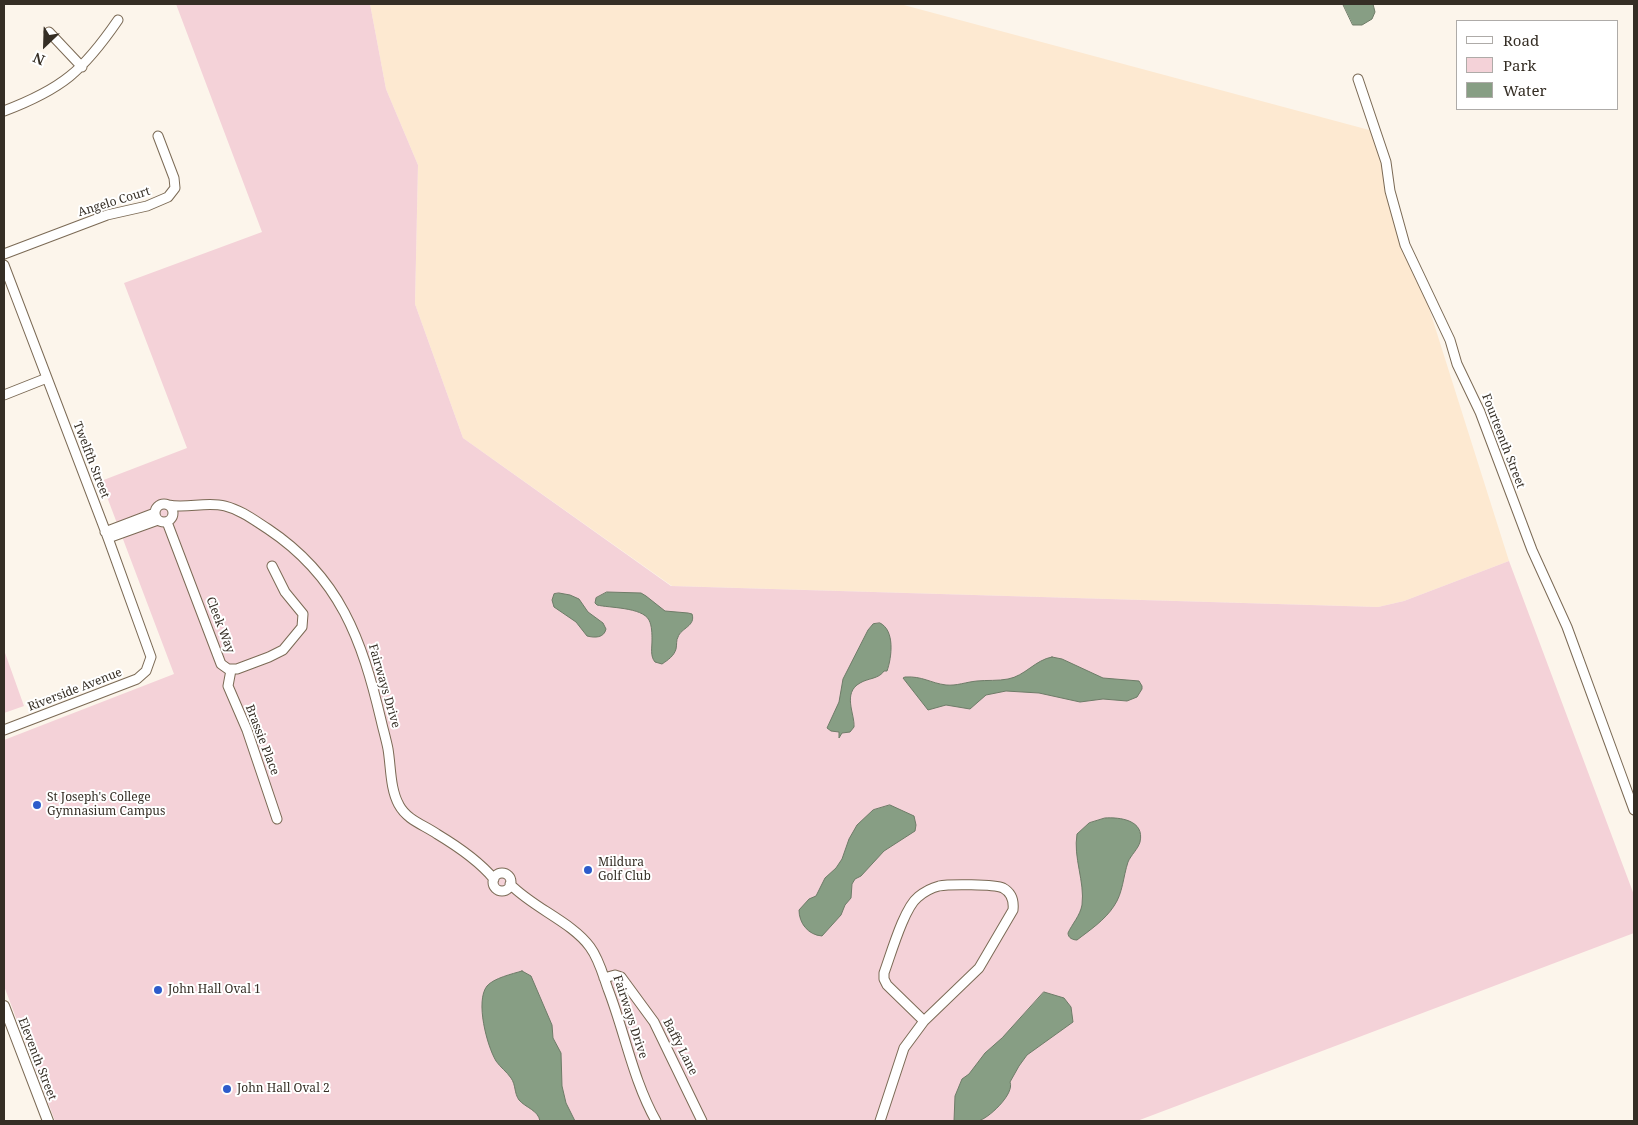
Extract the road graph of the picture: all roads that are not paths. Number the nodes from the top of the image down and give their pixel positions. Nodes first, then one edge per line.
1 (118, 20) dead end
2 (49, 32) dead end
3 (82, 67) junction
4 (1358, 79) dead end
5 (4, 111) edge
6 (158, 136) dead end
7 (4, 254) edge
8 (4, 265) edge
9 (47, 378) junction
10 (4, 395) edge
11 (168, 505) junction
12 (182, 507) junction
13 (163, 517) junction
14 (106, 535) junction
15 (272, 566) dead end
16 (149, 665) joint
17 (231, 670) junction
18 (4, 730) edge
19 (1634, 810) edge
20 (277, 819) dead end
21 (496, 876) junction
22 (509, 886) junction
23 (604, 978) junction
24 (4, 1006) edge
25 (924, 1021) junction
26 (48, 1121) edge
27 (656, 1121) edge
28 (702, 1121) edge
29 (880, 1121) edge

1 - 3 street
2 - 3 street
3 - 5 street
4 - 19 street, Fourteenth Street
6 - 7 street, Angelo Court
8 - 9 street, Twelfth Street
9 - 10 street
9 - 14 street, Twelfth Street
11 - 12 street, Fairways Drive
11 - 13 street, Cleek Way
11 - 13 street
12 - 13 street
12 - 21 street, Fairways Drive
13 - 14 street
13 - 17 street, Cleek Way
14 - 16 street, Twelfth Street
15 - 17 street, Cleek Way
16 - 18 street, Riverside Avenue
17 - 20 street, Brassie Place
21 - 22 street
21 - 22 street
22 - 23 street, Fairways Drive
23 - 27 street, Fairways Drive
23 - 28 street, Baffy Lane
24 - 26 main road, Eleventh Street
25 - 25 street
25 - 29 street

